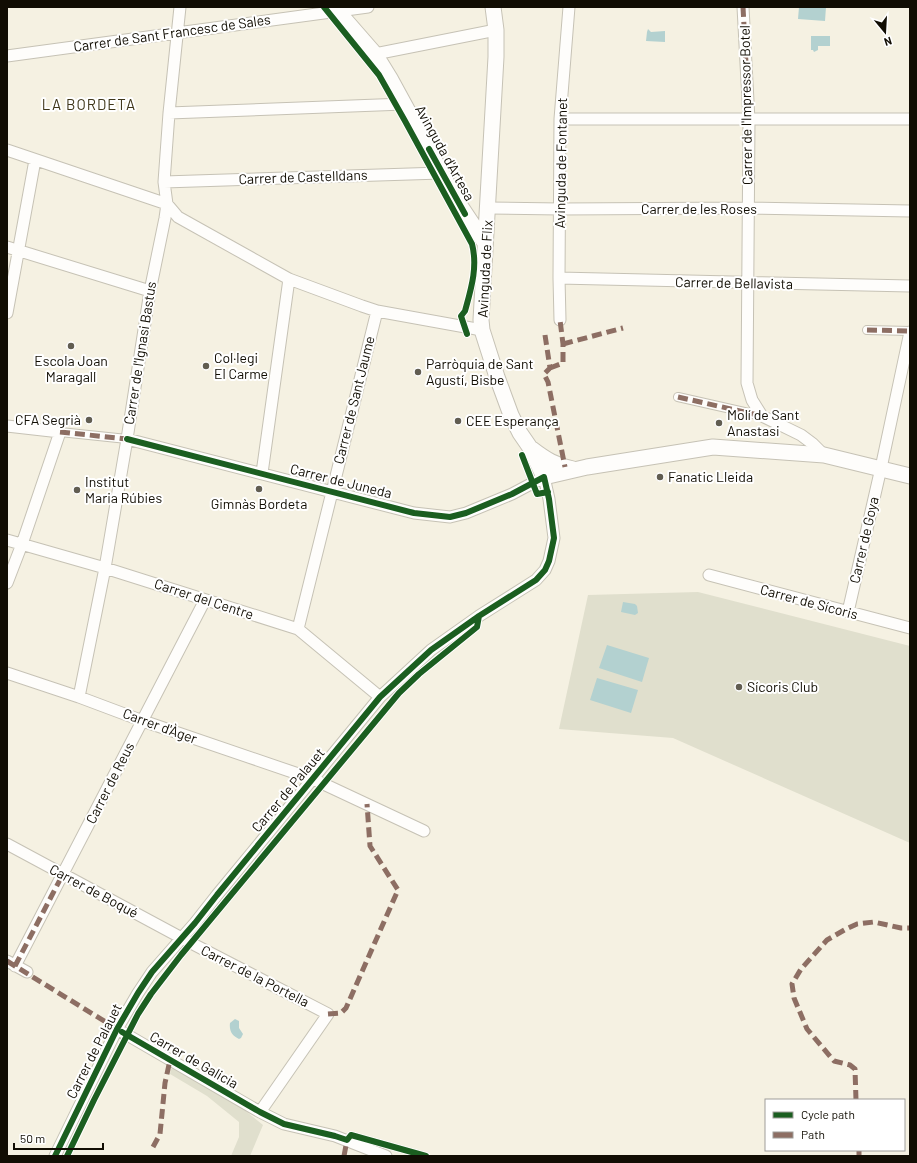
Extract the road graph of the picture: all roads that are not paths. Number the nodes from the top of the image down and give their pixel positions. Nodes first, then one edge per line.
1 (180, 7) edge
2 (368, 7) edge
3 (493, 7) edge
4 (569, 7) edge
5 (743, 7) edge
6 (336, 9) edge
7 (496, 30) junction
8 (177, 32) junction
9 (375, 54) junction
10 (7, 56) edge
11 (404, 104) junction
12 (169, 113) junction
13 (910, 118) edge
14 (560, 119) junction
15 (748, 120) junction
16 (7, 150) edge
17 (36, 160) junction
18 (441, 173) junction
19 (164, 182) junction
20 (167, 204) junction
21 (488, 208) junction
22 (748, 208) junction
23 (560, 209) junction
24 (910, 211) edge
25 (485, 243) junction
26 (7, 247) edge
27 (19, 250) junction
28 (559, 278) junction
29 (289, 279) junction
30 (748, 283) junction
31 (910, 286) edge
32 (150, 291) junction
33 (377, 311) junction
34 (7, 313) edge
35 (560, 320) dead end
36 (482, 330) junction
37 (867, 330) dead end
38 (910, 332) edge
39 (908, 347) edge
40 (678, 398) dead end
41 (762, 416) junction
42 (7, 426) edge
43 (60, 432) junction
44 (127, 439) junction
45 (531, 448) junction
46 (824, 455) junction
47 (881, 468) junction
48 (576, 469) junction
49 (262, 473) junction
50 (910, 476) edge
51 (544, 477) junction
52 (332, 491) junction
53 (7, 540) edge
54 (22, 544) junction
55 (105, 568) junction
56 (709, 575) dead end
57 (7, 583) edge
58 (205, 600) junction
59 (848, 612) junction
60 (910, 628) edge
61 (298, 629) junction
62 (7, 673) edge
63 (79, 697) junction
64 (380, 697) junction
65 (142, 721) junction
66 (313, 779) junction
67 (424, 831) dead end
68 (7, 844) edge
69 (63, 874) junction
70 (181, 938) junction
71 (11, 963) edge
72 (27, 972) dead end
73 (117, 1029) junction
74 (260, 1112) junction
75 (55, 1156) edge
76 (386, 1156) edge

1 - 8 street, Carrer de l'Ignasi Bastus
2 - 6 street, Carrer de Sant Francesc de Sales
3 - 7 main road, Avinguda de Flix
4 - 14 street, Avinguda de Fontanet
5 - 15 street, Carrer de l'Impressor Botel
6 - 8 street, Carrer de Sant Francesc de Sales
6 - 9 main road, Avinguda d'Artesa
7 - 9 street
7 - 21 main road, Avinguda de Flix
8 - 10 street, Carrer de Sant Francesc de Sales
8 - 12 street, Carrer de l'Ignasi Bastus
9 - 11 main road, Avinguda d'Artesa
11 - 12 street
11 - 18 main road, Avinguda d'Artesa
12 - 19 street, Carrer de l'Ignasi Bastus
13 - 15 street
14 - 15 street
14 - 23 street, Avinguda de Fontanet
15 - 22 street, Carrer de l'Impressor Botel
16 - 17 street
17 - 20 street
17 - 27 street
18 - 19 street, Carrer de Castelldans
18 - 25 main road, Avinguda d'Artesa
19 - 20 street, Carrer de l'Ignasi Bastus
20 - 29 street
20 - 32 street, Carrer de l'Ignasi Bastus
21 - 23 street, Carrer de les Roses
21 - 25 main road, Avinguda de Flix
22 - 23 street, Carrer de les Roses
22 - 24 street, Carrer de les Roses
22 - 30 street, Carrer de l'Impressor Botel
23 - 28 street, Avinguda de Fontanet
25 - 36 main road, Avinguda de Flix
26 - 27 street
27 - 32 street
27 - 34 street
28 - 30 street, Carrer de Bellavista
28 - 35 street, Avinguda de Fontanet
29 - 33 street
29 - 49 street
30 - 31 street, Carrer de Bellavista
30 - 41 street, Carrer de l'Impressor Botel
32 - 44 street, Carrer de l'Ignasi Bastus
33 - 36 street
33 - 52 street, Carrer de Sant Jaume
36 - 45 main road, Avinguda de Flix
37 - 38 street
38 - 39 street, Carrer de Goya
39 - 47 street, Carrer de Goya
40 - 41 street
41 - 46 street
42 - 43 street, Carrer de Juneda
43 - 44 street, Carrer de Juneda
43 - 54 street
44 - 49 street, Carrer de Juneda
44 - 55 street, Carrer de l'Ignasi Bastus
45 - 48 main road
45 - 51 main road
46 - 47 main road
46 - 48 main road
47 - 50 main road
47 - 59 street, Carrer de Goya
48 - 51 main road
49 - 52 street, Carrer de Juneda
51 - 52 street, Carrer de Juneda
51 - 64 street, Carrer de Palauet
52 - 61 street, Carrer de Sant Jaume
53 - 54 street, Carrer del Centre
54 - 55 street, Carrer del Centre
54 - 57 street
55 - 58 street, Carrer del Centre
55 - 63 street, Carrer de l'Ignasi Bastus
56 - 59 street, Carrer de Sícoris
58 - 61 street, Carrer del Centre
58 - 65 street, Carrer de Reus
59 - 60 street, Carrer de Sícoris
61 - 64 street, Carrer del Centre
62 - 63 street, Carrer d'Àger
63 - 65 street, Carrer d'Àger
64 - 66 street, Carrer de Palauet
65 - 66 street, Carrer d'Àger
65 - 69 street, Carrer de Reus
66 - 67 street, Carrer d'Àger
66 - 70 street, Carrer de Palauet
68 - 69 street, Carrer de Boqué
69 - 70 street, Carrer de Boqué
69 - 71 street, Carrer de Reus
70 - 73 street, Carrer de Palauet
70 - 74 street, Carrer de la Portella
71 - 72 street
73 - 74 street, Carrer de Galicia
73 - 75 street, Carrer de Palauet
74 - 76 street, Carrer de Galicia

